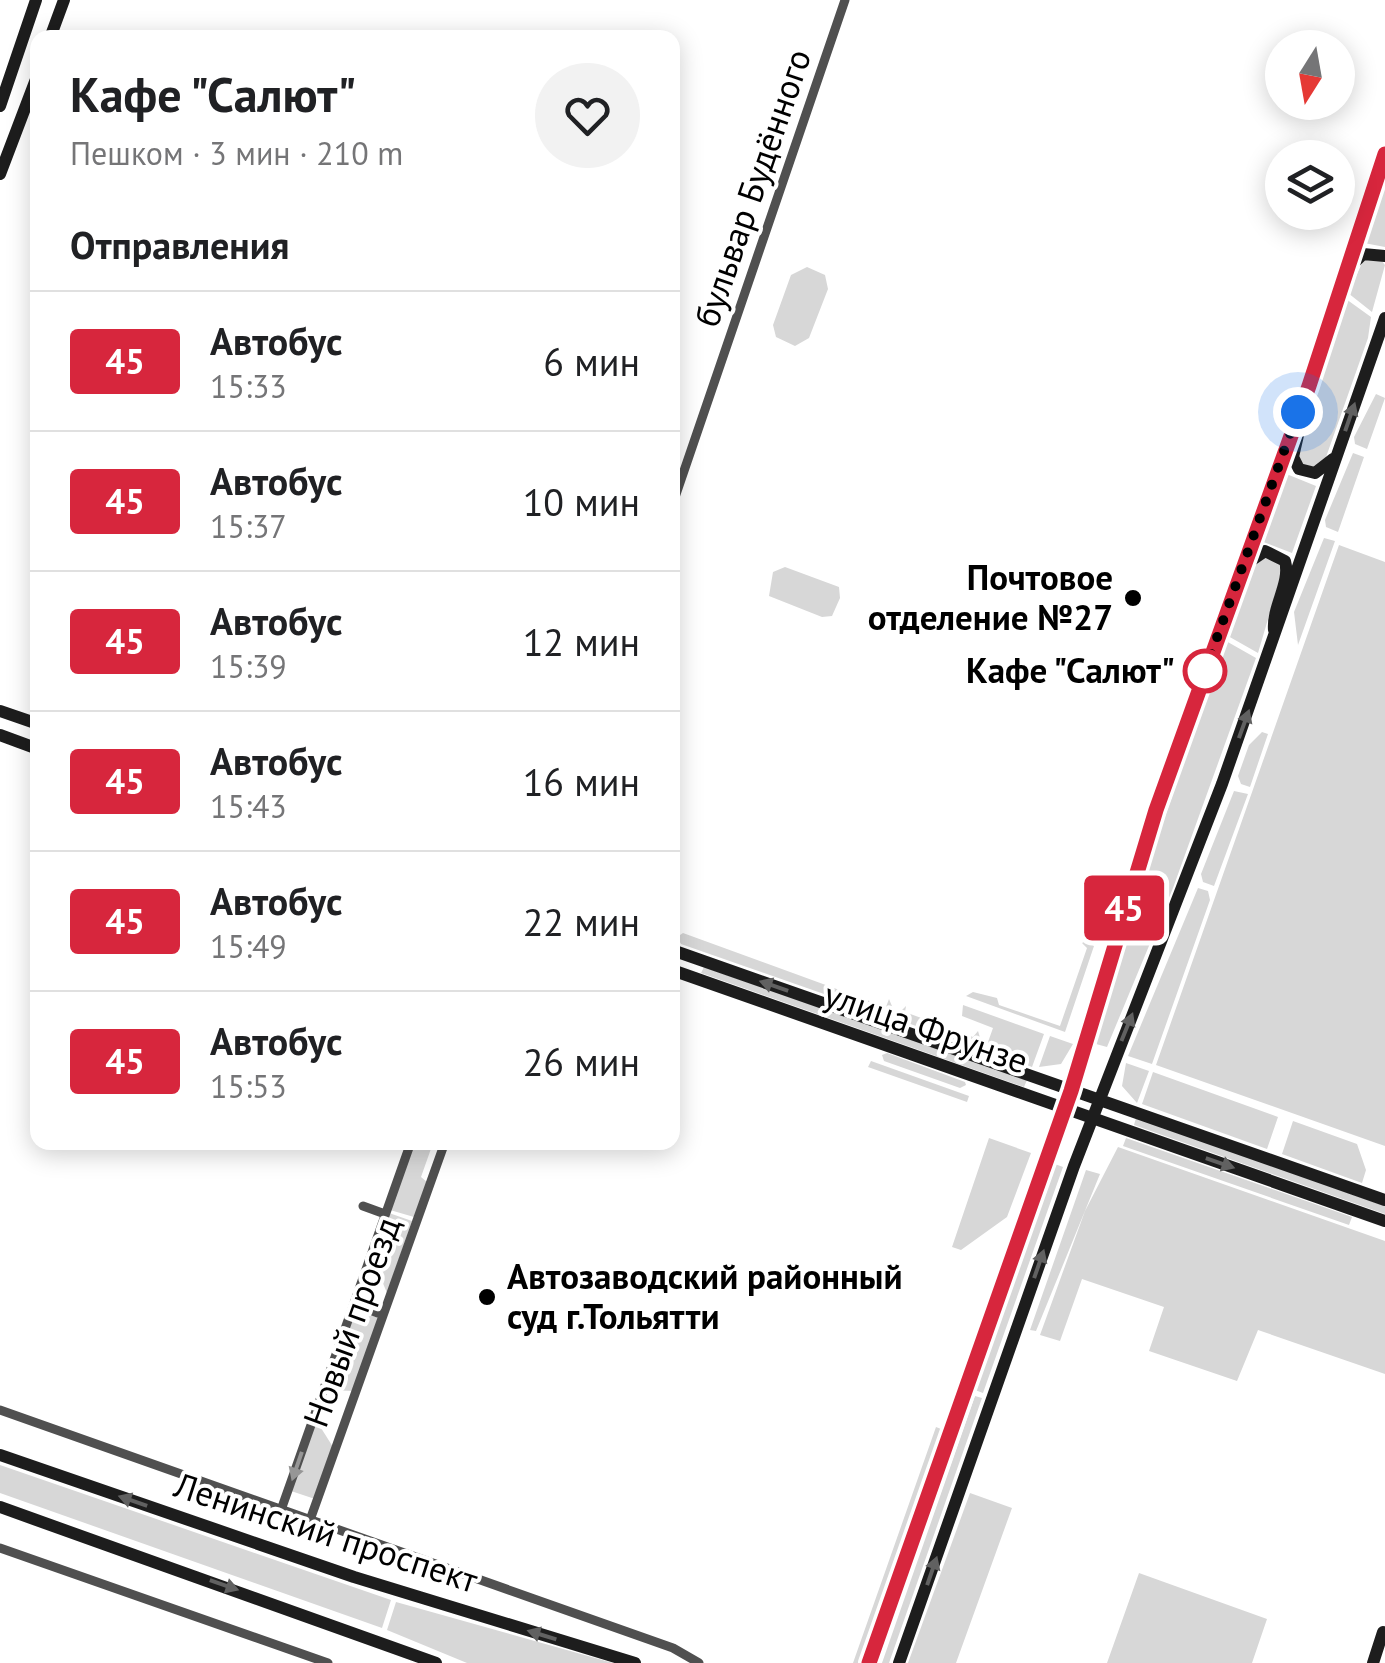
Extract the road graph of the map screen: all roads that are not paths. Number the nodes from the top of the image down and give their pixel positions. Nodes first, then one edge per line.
1 (36, 0) edge
2 (64, 0) edge
3 (846, 0) edge
4 (53, 30) edge
5 (12, 72) junction
6 (30, 79) edge
7 (30, 93) edge
8 (0, 106) edge
9 (21, 114) junction
10 (1385, 154) edge
11 (0, 174) edge
12 (1385, 256) edge
13 (1346, 272) junction
14 (1385, 318) edge
15 (1309, 386) junction
16 (1336, 454) junction
17 (680, 483) edge
18 (1242, 568) junction
19 (1274, 638) junction
20 (0, 710) edge
21 (30, 721) edge
22 (0, 735) edge
23 (30, 746) edge
24 (680, 953) edge
25 (696, 958) junction
26 (680, 973) edge
27 (690, 976) junction
28 (1071, 1091) junction
29 (1099, 1100) junction
30 (1064, 1108) junction
31 (1092, 1118) junction
32 (407, 1150) edge
33 (442, 1150) edge
34 (1385, 1200) edge
35 (363, 1206) dead end
36 (386, 1214) junction
37 (1385, 1221) edge
38 (354, 1304) junction
39 (383, 1315) junction
40 (0, 1410) edge
41 (0, 1454) edge
42 (0, 1507) edge
43 (281, 1510) junction
44 (310, 1520) junction
45 (0, 1548) edge
46 (1384, 1632) edge
47 (328, 1663) edge
48 (436, 1663) edge
49 (635, 1663) edge
50 (699, 1663) edge
51 (869, 1663) edge
52 (900, 1663) edge
53 (1373, 1663) edge

1 - 5 main road
2 - 4 main road
3 - 17 street, бульвар Будённого
5 - 6 main road
5 - 8 main road
7 - 9 main road
8 - 9 main road
9 - 11 main road
10 - 13 main road
12 - 13 main road
13 - 15 main road
16 -> 14 main road
15 - 16 main road
15 - 18 main road
16 - 19 main road
18 - 19 main road
18 - 28 main road
29 -> 19 main road
20 - 21 main road
22 - 23 main road
24 - 25 main road, улица Фрунзе
25 - 27 main road
28 -> 25 main road, улица Фрунзе
26 - 27 main road, улица Фрунзе
27 - 30 main road, улица Фрунзе
28 - 29 main road, улица Фрунзе
28 - 30 main road
29 - 31 main road
29 - 34 main road, улица Фрунзе
30 - 31 main road, улица Фрунзе
30 - 51 main road
31 -> 37 main road, улица Фрунзе
52 -> 31 main road
32 - 36 street, Новый проезд
33 - 39 street, Новый проезд
35 - 36 street, Новый проезд
36 - 38 street, Новый проезд
38 - 39 street
38 -> 43 street, Новый проезд
39 - 44 street, Новый проезд
40 - 43 street
49 -> 41 main road, Ленинский проспект
42 -> 48 main road
43 - 44 street
44 - 50 street
45 - 47 street
46 - 53 main road

